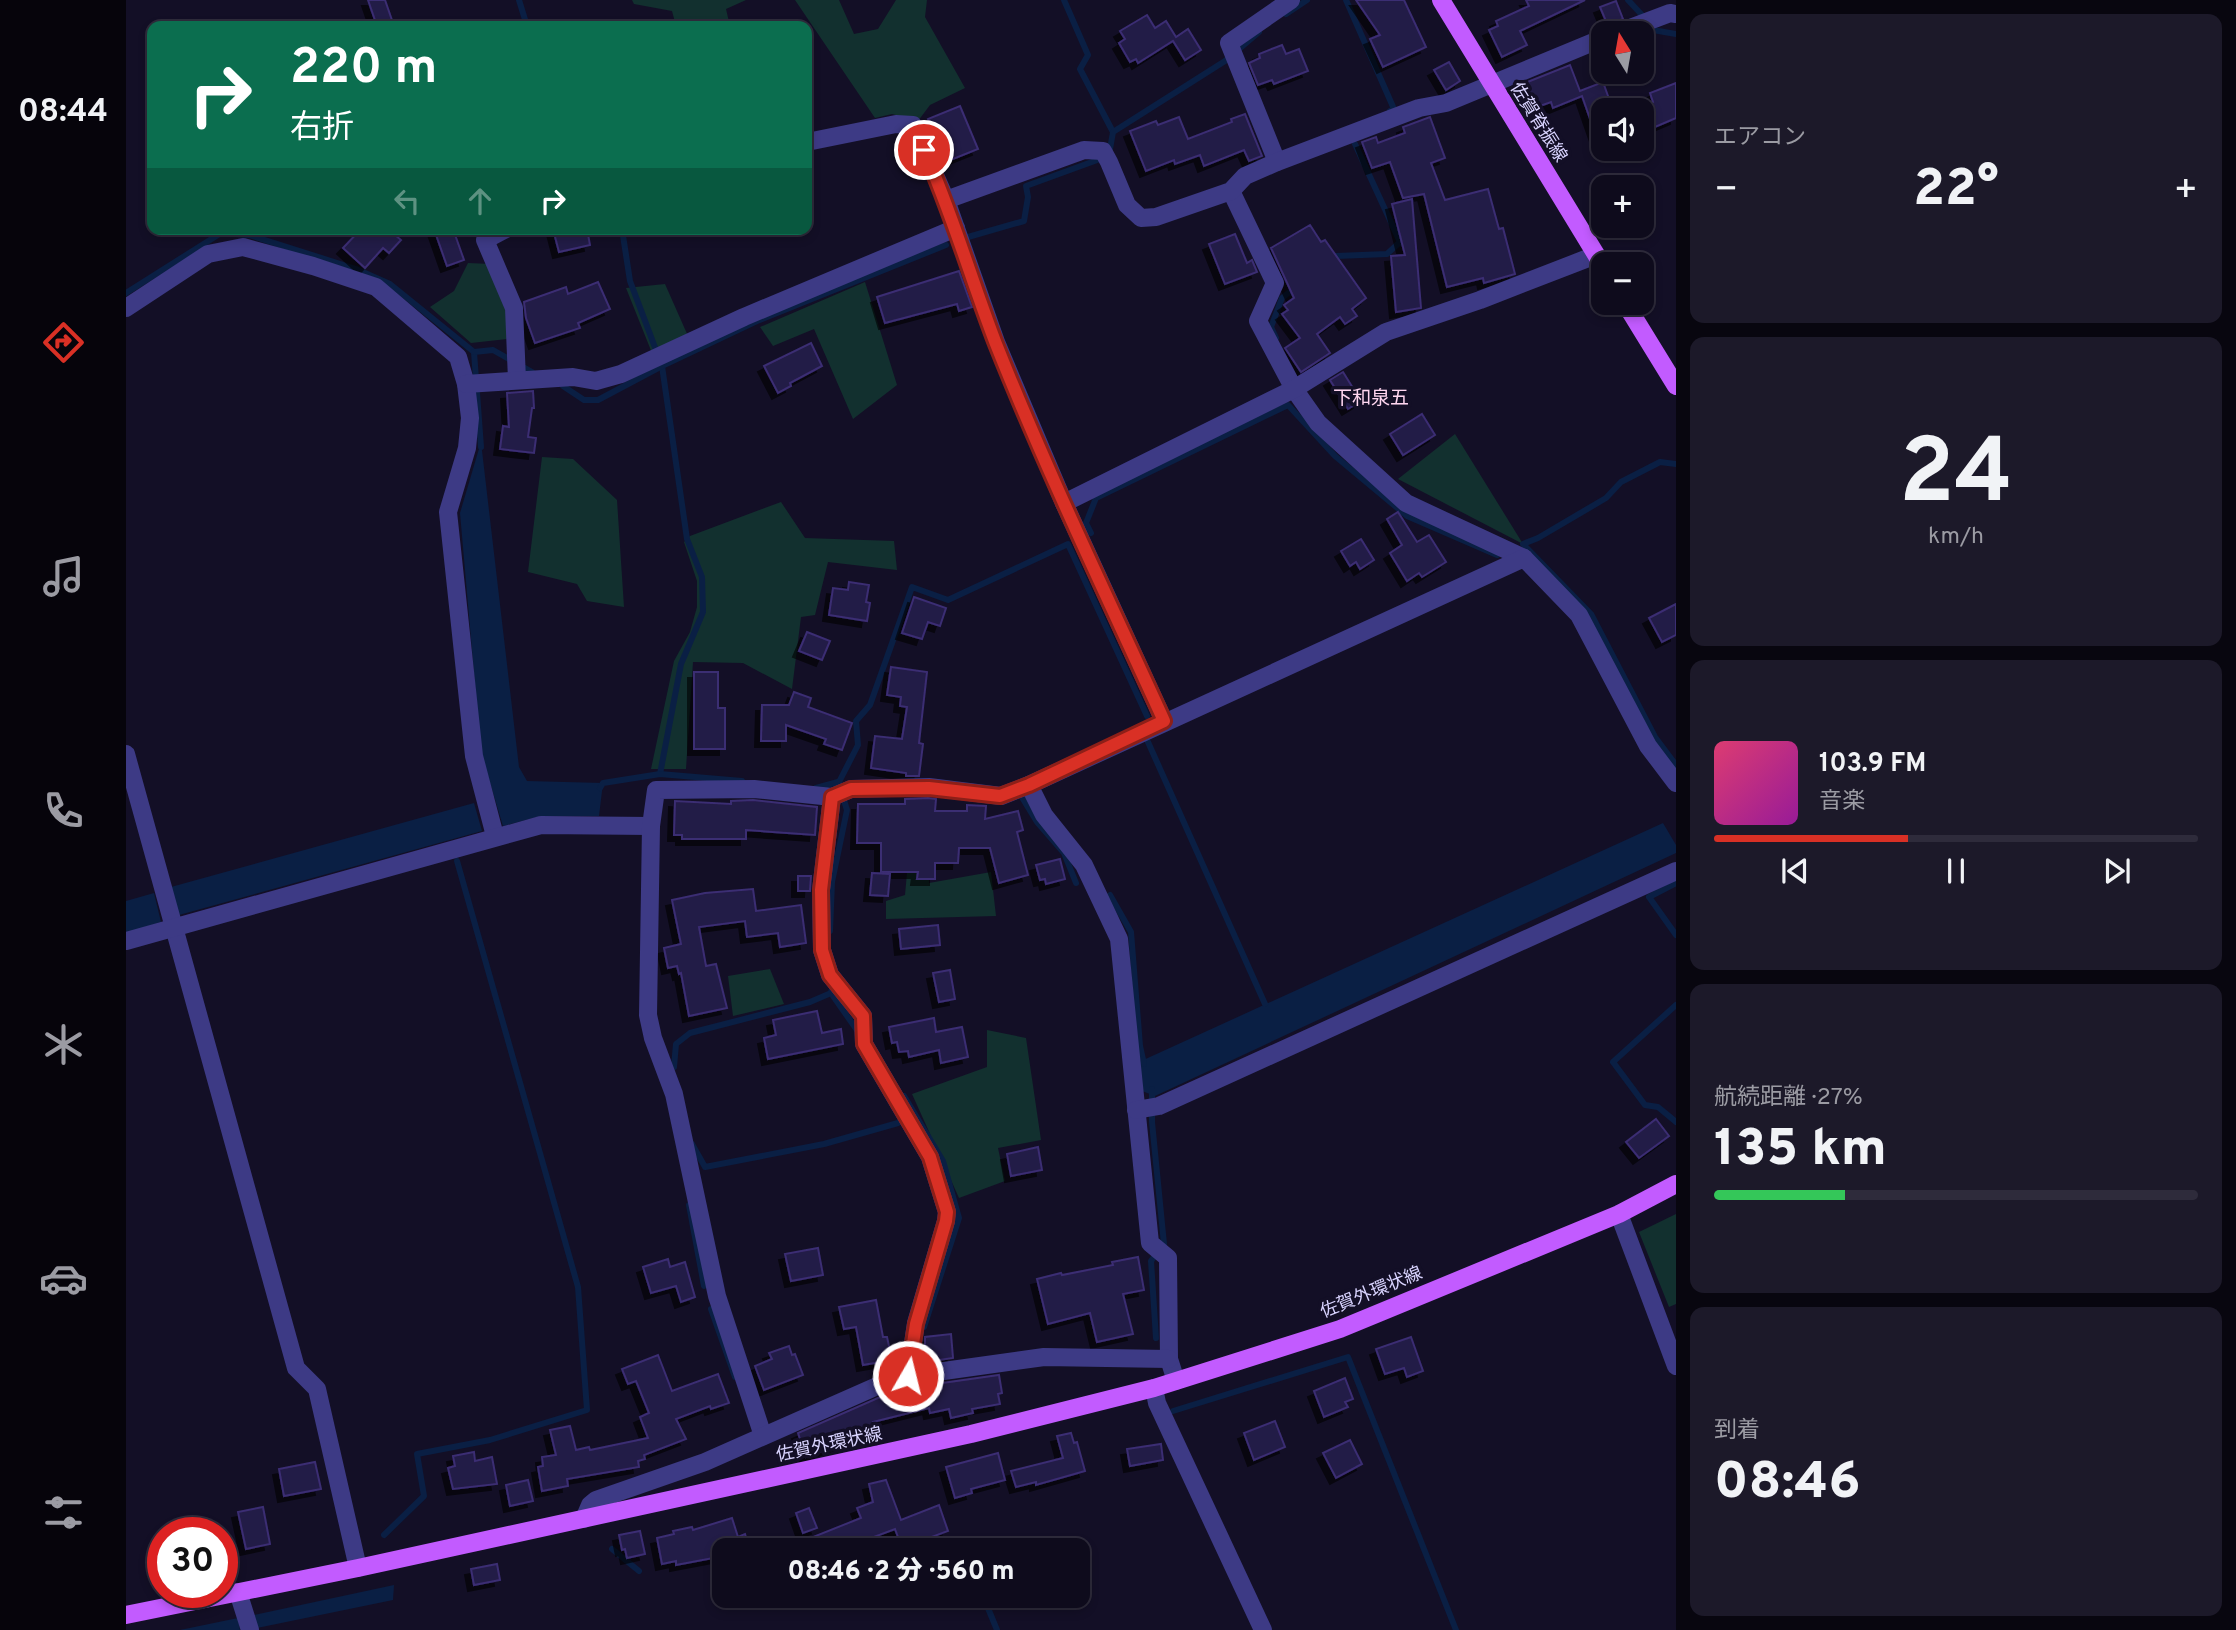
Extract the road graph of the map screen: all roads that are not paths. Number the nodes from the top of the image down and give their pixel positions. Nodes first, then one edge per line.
1 (1291, 0) edge
2 (1441, 0) edge
3 (1674, 9) edge
4 (1645, 21) edge
5 (1591, 43) edge
6 (1491, 83) junction
7 (812, 141) edge
8 (1278, 162) junction
9 (1231, 191) junction
10 (946, 200) junction
11 (956, 228) junction
12 (495, 235) edge
13 (1594, 252) edge
14 (1591, 263) edge
15 (126, 308) edge
16 (1632, 315) edge
17 (515, 368) junction
18 (466, 384) junction
19 (1676, 386) edge
20 (1294, 389) junction
21 (1064, 503) junction
22 (1524, 558) junction
23 (1164, 721) junction
24 (126, 754) edge
25 (1676, 783) edge
26 (1029, 785) junction
27 (832, 797) junction
28 (491, 821) junction
29 (651, 826) junction
30 (1676, 871) edge
31 (174, 928) junction
32 (126, 941) edge
33 (1136, 1110) junction
34 (1676, 1184) edge
35 (1619, 1213) junction
36 (1169, 1359) junction
37 (1676, 1366) edge
38 (908, 1376) junction
39 (1176, 1381) junction
40 (1154, 1388) junction
41 (764, 1436) junction
42 (584, 1519) junction
43 (358, 1568) junction
44 (238, 1592) joint
45 (160, 1608) edge
46 (126, 1615) edge
47 (250, 1630) edge
48 (1263, 1630) edge

1 - 8 street
2 - 6 main road, 佐賀脊振線
3 - 4 street
5 - 6 street
6 - 8 street
6 - 13 main road, 佐賀脊振線
7 - 10 street
8 - 9 street
9 - 10 street
9 - 20 street
10 - 11 street
11 - 17 street
11 - 21 street
12 - 17 street
14 - 20 street
15 - 18 street
16 - 19 main road
17 - 18 street
18 - 28 street
20 - 21 street
20 - 22 street
21 - 23 street
22 - 23 street
22 - 25 street
23 - 26 street
24 - 31 street
26 - 27 street
26 - 33 street
27 - 29 street
27 - 38 street
28 - 29 street
28 - 31 street
29 - 41 street
30 - 33 street
31 - 32 street
31 - 43 street
33 - 36 street
34 - 35 main road, 佐賀外環状線
35 - 37 street
35 - 39 main road, 佐賀外環状線
36 - 38 street
36 - 39 street
38 - 41 street
39 - 40 main road, 佐賀外環状線
40 - 42 main road, 佐賀外環状線
40 - 48 street
41 - 42 street
42 - 43 main road, 佐賀外環状線
43 - 44 main road, 佐賀外環状線
44 - 47 street
45 - 46 main road, 佐賀外環状線

